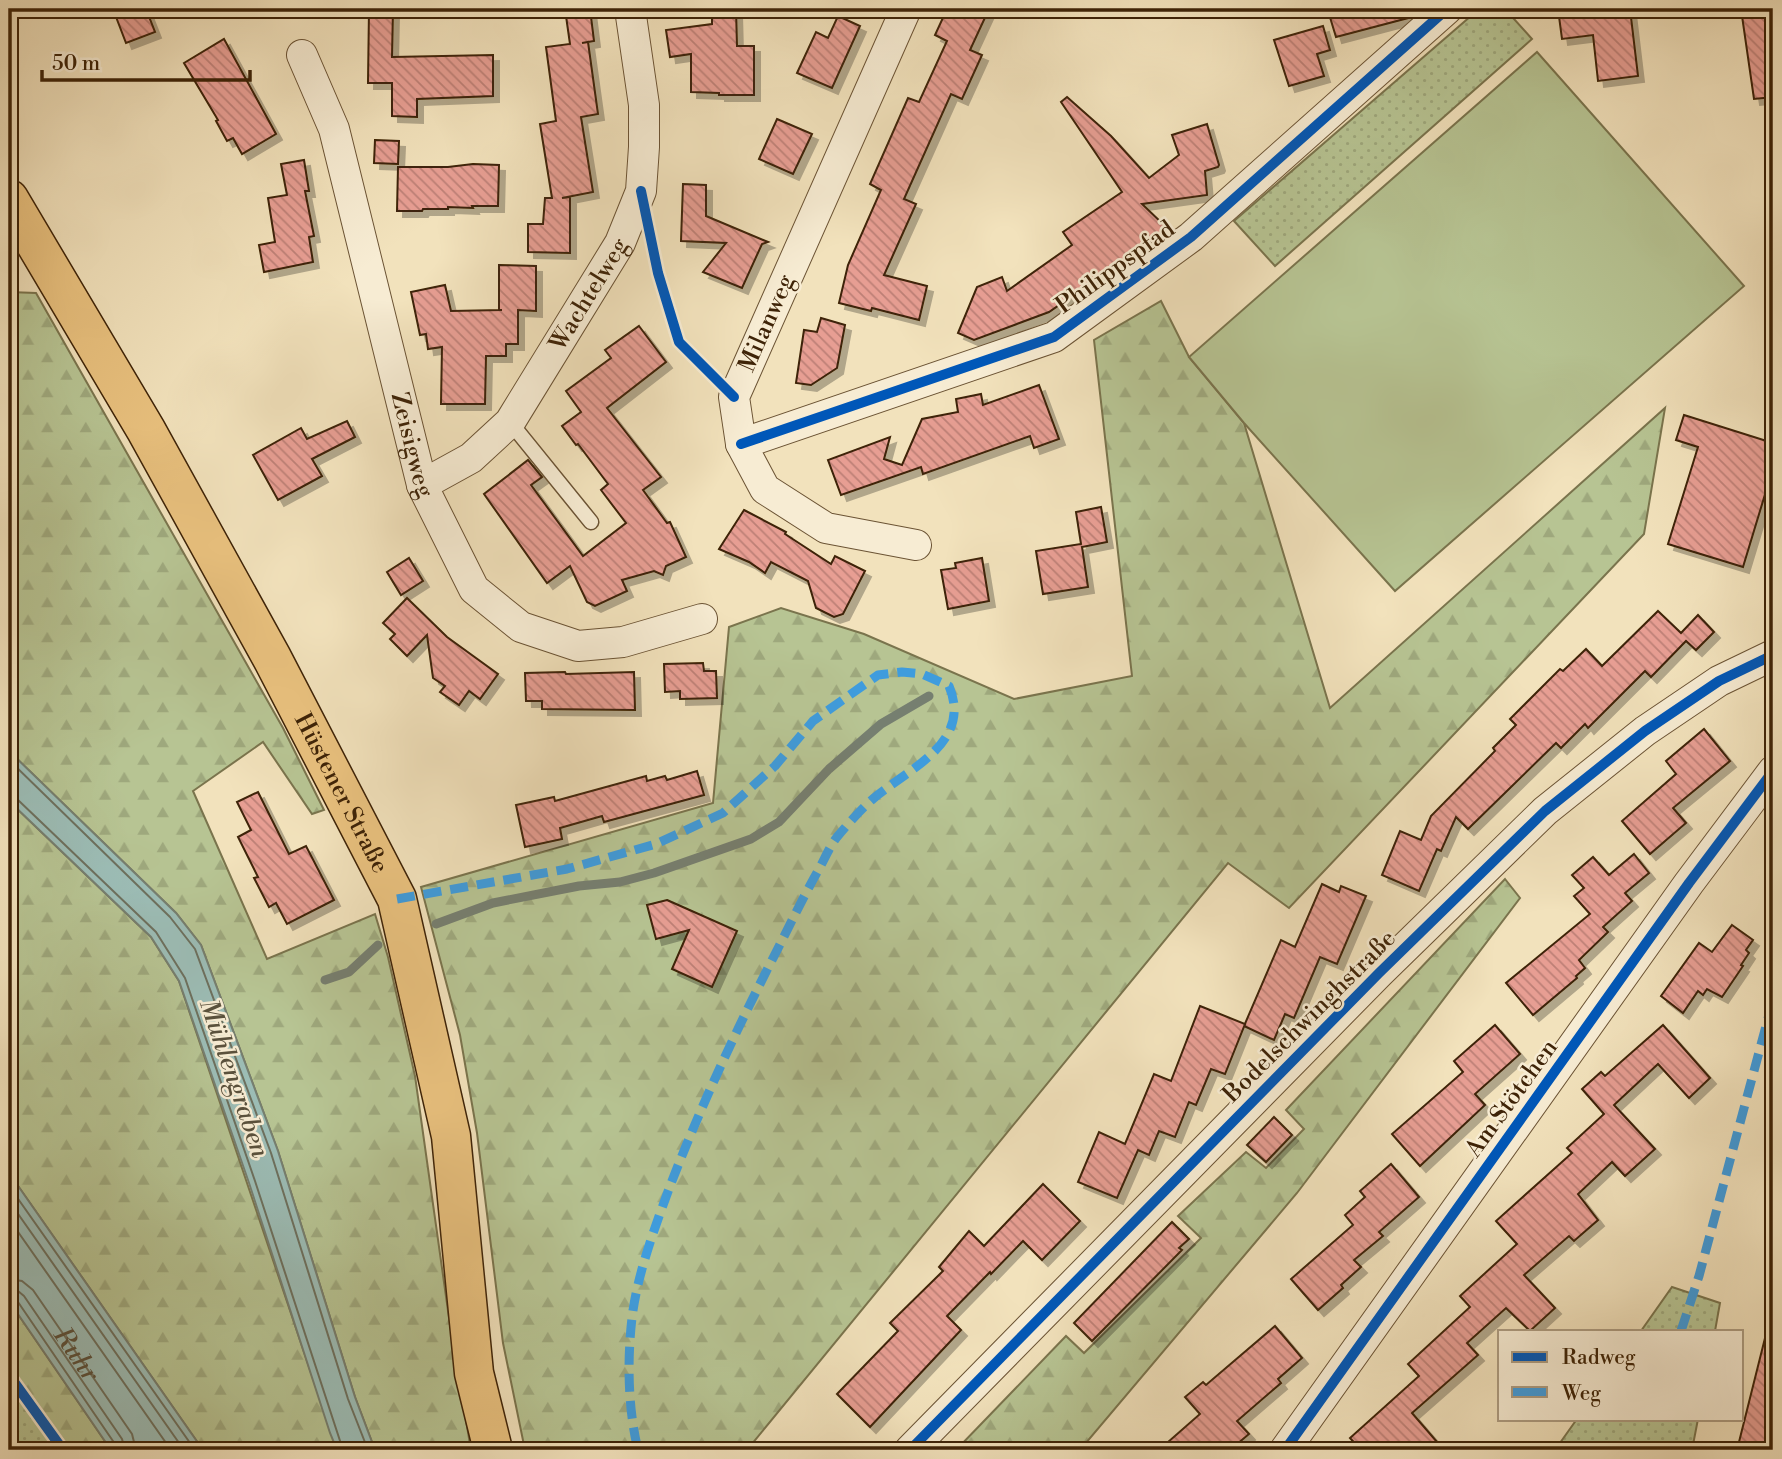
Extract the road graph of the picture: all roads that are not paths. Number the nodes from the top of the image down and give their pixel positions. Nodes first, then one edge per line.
1 (630, 9) edge
2 (906, 9) edge
3 (1447, 9) edge
4 (302, 55) dead end
5 (9, 199) edge
6 (510, 422) junction
7 (741, 444) junction
8 (422, 485) junction
9 (591, 522) dead end
10 (916, 545) dead end
11 (702, 619) dead end
12 (1770, 660) edge
13 (1773, 771) edge
14 (1764, 802) edge
15 (493, 1450) edge
16 (910, 1450) edge
17 (1285, 1450) edge

1 - 6 street, Wachtelweg
2 - 7 street, Milanweg
3 - 7 street, Philippspfad
4 - 8 street, Zeisigweg
5 - 15 main road, Hüstener Straße
6 - 8 street, Wachtelweg
6 - 9 lane
7 - 10 street, Milanweg
8 - 11 street, Zeisigweg
12 - 16 street, Bodelschwinghstraße
13 - 14 street, Am Stötchen
14 - 17 street, Am Stötchen

